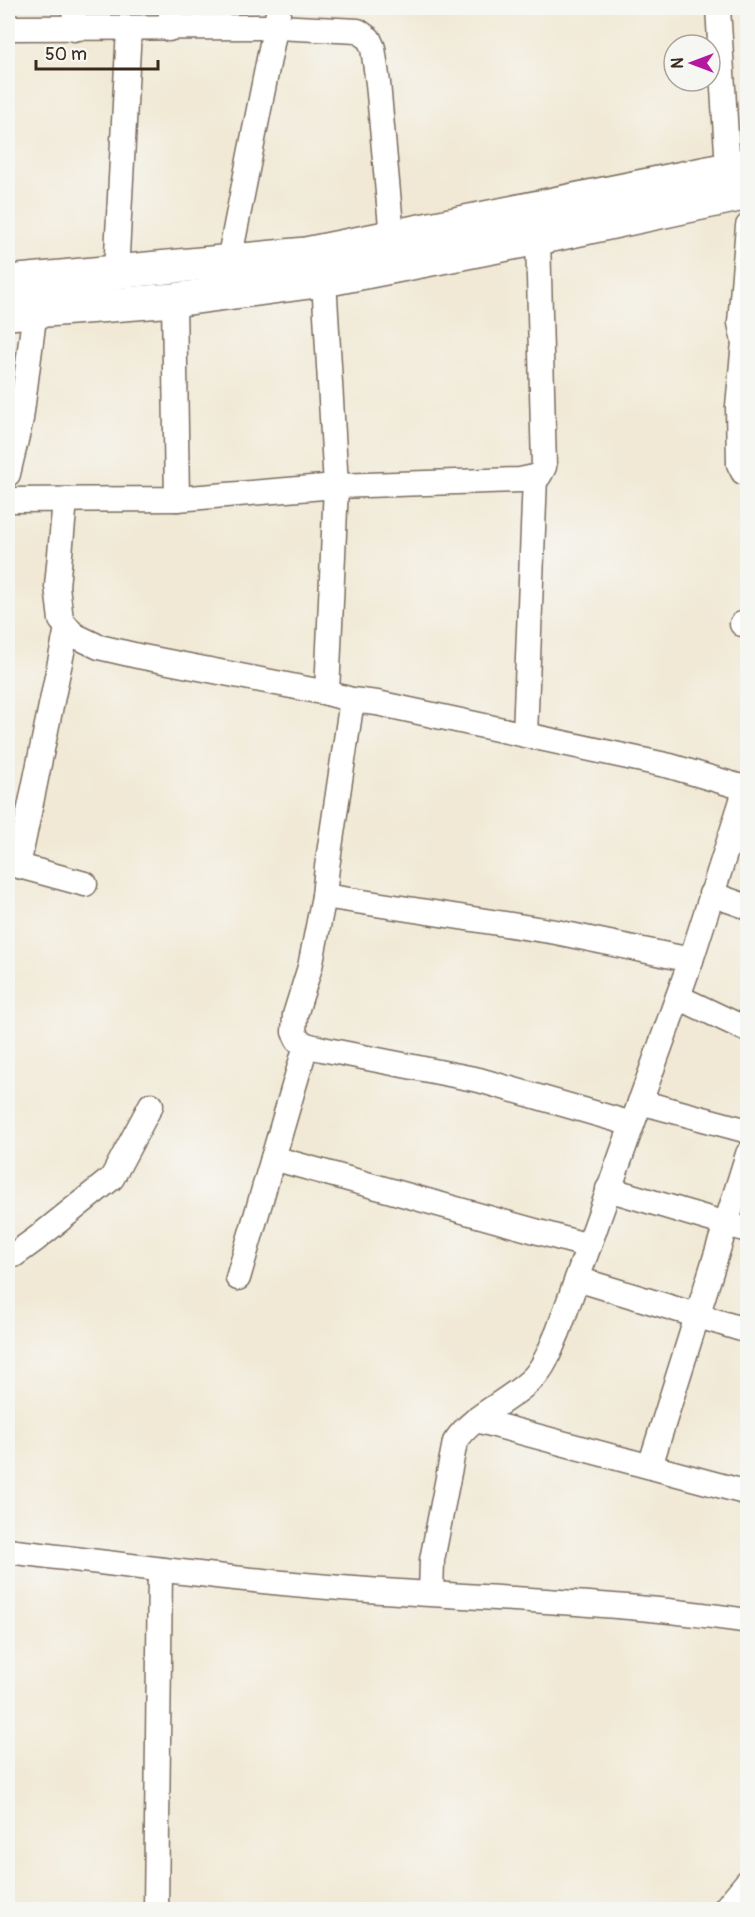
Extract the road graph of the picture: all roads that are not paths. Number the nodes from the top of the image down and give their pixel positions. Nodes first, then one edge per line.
1 (718, 8) edge
2 (278, 17) edge
3 (75, 18) edge
4 (170, 18) edge
5 (8, 28) edge
6 (129, 29) junction
7 (741, 175) edge
8 (747, 226) edge
9 (392, 237) junction
10 (538, 238) junction
11 (229, 261) junction
12 (116, 272) junction
13 (324, 280) junction
14 (8, 282) edge
15 (174, 300) junction
16 (21, 311) edge
17 (746, 343) edge
18 (8, 474) edge
19 (747, 474) edge
20 (535, 477) junction
21 (336, 486) junction
22 (177, 499) junction
23 (8, 500) edge
24 (64, 501) junction
25 (67, 628) junction
26 (327, 693) junction
27 (352, 700) junction
28 (525, 735) junction
29 (747, 788) edge
30 (13, 865) edge
31 (84, 884) dead end
32 (711, 894) junction
33 (324, 896) junction
34 (747, 907) edge
35 (691, 960) junction
36 (678, 998) junction
37 (747, 1030) edge
38 (306, 1045) junction
39 (151, 1105) dead end
40 (636, 1113) junction
41 (747, 1131) edge
42 (747, 1154) edge
43 (273, 1158) junction
44 (608, 1189) junction
45 (737, 1227) edge
46 (589, 1246) junction
47 (8, 1256) edge
48 (238, 1278) dead end
49 (577, 1280) junction
50 (698, 1315) junction
51 (747, 1331) edge
52 (476, 1420) junction
53 (650, 1466) junction
54 (747, 1493) edge
55 (8, 1551) edge
56 (160, 1570) junction
57 (431, 1593) junction
58 (747, 1621) edge
59 (747, 1881) edge
60 (156, 1910) edge
61 (724, 1910) edge

1 - 7 street
2 - 4 street
2 - 9 street
2 - 11 street
3 - 5 street
3 - 6 street
4 - 6 street
6 - 12 street
7 - 9 highway
7 - 10 highway
8 - 17 street
9 - 11 highway
10 - 13 highway
10 - 20 street
11 - 12 highway
12 - 14 highway
13 - 15 highway
13 - 21 street
15 - 16 highway
15 - 22 street
16 - 18 street
17 - 19 street
20 - 21 street
20 - 28 street
21 - 22 street
21 - 26 street
22 - 24 street
23 - 24 street
24 - 25 street
25 - 26 street
25 - 30 street
26 - 27 street
27 - 28 street
27 - 33 street
28 - 29 street
29 - 32 street
30 - 31 street
32 - 34 street
32 - 35 street
33 - 35 street
33 - 38 street
35 - 36 street
36 - 37 street
36 - 40 street
38 - 40 street
38 - 43 street
39 - 47 street
40 - 41 street
40 - 44 street
42 - 45 street
43 - 46 street
43 - 48 street
44 - 45 street
44 - 46 street
45 - 50 street
46 - 49 street
49 - 50 street
49 - 52 street
50 - 51 street
50 - 53 street
52 - 53 street
52 - 57 street
53 - 54 street
55 - 56 street
56 - 57 street
56 - 60 street
57 - 58 street
59 - 61 street

